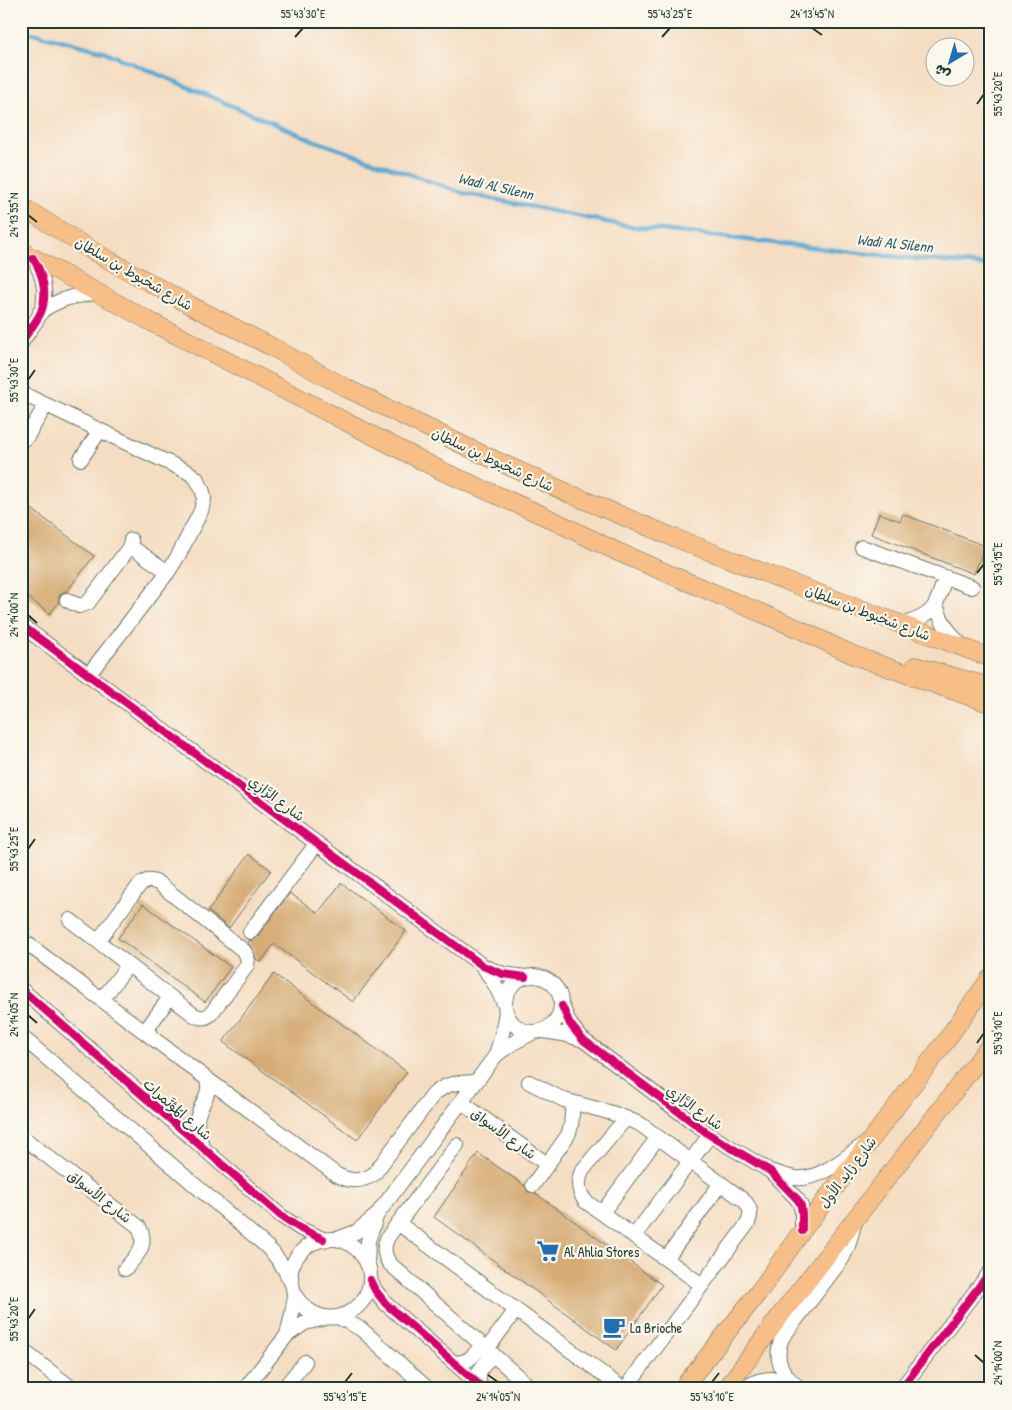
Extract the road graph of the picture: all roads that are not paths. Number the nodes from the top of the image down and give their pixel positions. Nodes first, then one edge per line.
1 (21, 206) edge
2 (27, 255) edge
3 (98, 294) junction
4 (40, 312) junction
5 (21, 343) edge
6 (21, 393) edge
7 (46, 405) junction
8 (100, 430) junction
9 (26, 438) dead end
10 (81, 459) dead end
11 (862, 547) dead end
12 (168, 572) junction
13 (945, 577) junction
14 (972, 587) dead end
15 (67, 600) dead end
16 (936, 605) junction
17 (21, 625) edge
18 (900, 625) junction
19 (965, 649) junction
20 (853, 655) junction
21 (991, 658) edge
22 (89, 674) junction
23 (991, 687) edge
24 (991, 704) edge
25 (317, 843) junction
26 (70, 920) dead end
27 (250, 932) dead end
28 (21, 939) edge
29 (98, 941) junction
30 (128, 965) junction
31 (483, 966) junction
32 (991, 977) edge
33 (525, 978) junction
34 (21, 989) edge
35 (95, 995) junction
36 (170, 997) junction
37 (562, 1006) junction
38 (506, 1009) junction
39 (538, 1032) junction
40 (152, 1038) junction
41 (23, 1039) edge
42 (582, 1039) junction
43 (991, 1044) edge
44 (496, 1055) junction
45 (207, 1079) junction
46 (475, 1082) junction
47 (529, 1082) dead end
48 (461, 1102) junction
49 (573, 1103) junction
50 (626, 1118) junction
51 (710, 1135) junction
52 (21, 1136) edge
53 (658, 1137) junction
54 (874, 1137) junction
55 (457, 1145) dead end
56 (203, 1147) junction
57 (690, 1160) junction
58 (548, 1165) junction
59 (770, 1170) junction
60 (721, 1183) junction
61 (533, 1185) dead end
62 (602, 1213) junction
63 (376, 1216) junction
64 (855, 1218) junction
65 (398, 1223) junction
66 (802, 1231) junction
67 (634, 1236) junction
68 (330, 1239) junction
69 (666, 1259) junction
70 (367, 1263) junction
71 (125, 1269) dead end
72 (991, 1272) edge
73 (370, 1280) junction
74 (702, 1285) junction
75 (292, 1288) junction
76 (516, 1310) junction
77 (332, 1317) junction
78 (287, 1335) junction
79 (21, 1349) edge
80 (487, 1349) junction
81 (305, 1362) dead end
82 (454, 1363) junction
83 (796, 1385) edge
84 (481, 1386) edge
85 (73, 1389) edge
86 (245, 1389) edge
87 (283, 1389) edge
88 (428, 1389) edge
89 (532, 1389) edge
90 (624, 1389) edge
91 (682, 1389) edge
92 (726, 1389) edge
93 (744, 1389) edge
94 (901, 1389) edge

1 - 18 main road, شارع شخبوط بن سلطان
2 - 3 main road
2 - 4 street
3 - 4 street
3 - 20 main road
4 - 5 street
6 - 7 street
7 - 8 street
7 - 9 street
8 - 10 street
8 - 12 street
11 - 13 street
12 - 15 street
12 - 22 street
13 - 14 street
13 - 16 street
16 - 18 street
16 - 19 street
17 - 22 street, شارع الرَّازِي
18 - 19 main road, شارع شخبوط بن سلطان
19 - 21 main road, شارع شخبوط بن سلطان
20 - 23 main road
20 - 24 main road
22 - 25 street, شارع الرَّازِي
25 - 27 street
25 - 31 street, شارع الرَّازِي
26 - 29 street
28 - 35 street
29 - 30 street
29 - 36 street
30 - 35 street
30 - 36 street
31 - 33 street, شارع الرَّازِي
31 - 38 street, شارع الرَّازِي
32 - 54 main road, شارع زايد الأول
33 - 37 street
33 - 38 street
34 - 56 street, شارع المُؤتَمرات
35 - 40 street
36 - 40 street
37 - 39 street
37 - 42 street, شارع الرَّازِي
38 - 39 street
38 - 44 street, شارع الأسواق
39 - 42 street, شارع الرَّازِي
39 - 44 street, شارع الأسواق
40 - 45 street
41 - 75 street
42 - 51 street, شارع الرَّازِي
43 - 64 main road
44 - 46 street, شارع الأسواق
45 - 46 street
45 - 56 street
46 - 48 street, شارع الأسواق
47 - 49 street
48 - 58 street, شارع الأسواق
48 - 63 street, شارع الأسواق
49 - 50 street
49 - 58 street
50 - 53 street
50 - 62 street
51 - 57 street
51 - 59 street, شارع الرَّازِي
52 - 71 street, شارع الأسواق
53 - 57 street
53 - 62 street
54 - 59 street, شارع الرَّازِي
54 - 66 main road, شارع زايد الأول
55 - 65 street
56 - 68 street, شارع المُؤتَمرات
57 - 60 street
57 - 67 street
58 - 61 street
59 - 66 street, شارع الرَّازِي
60 - 69 street
60 - 74 street
62 - 67 street
63 - 68 street, شارع الأسواق
63 - 70 street, شارع الأسواق
64 - 83 street
64 - 92 main road
65 - 76 street
65 - 80 street
66 - 91 main road, شارع زايد الأول
67 - 69 street
68 - 70 street
68 - 75 street
69 - 74 street
70 - 73 street
72 - 94 street
73 - 77 street
73 - 82 street
74 - 90 street
75 - 77 street
75 - 78 street
76 - 80 street
76 - 90 street
77 - 78 street
77 - 88 street
78 - 86 street
79 - 85 street
80 - 82 street
80 - 84 street
80 - 89 street
81 - 87 street
82 - 84 street
83 - 93 street

